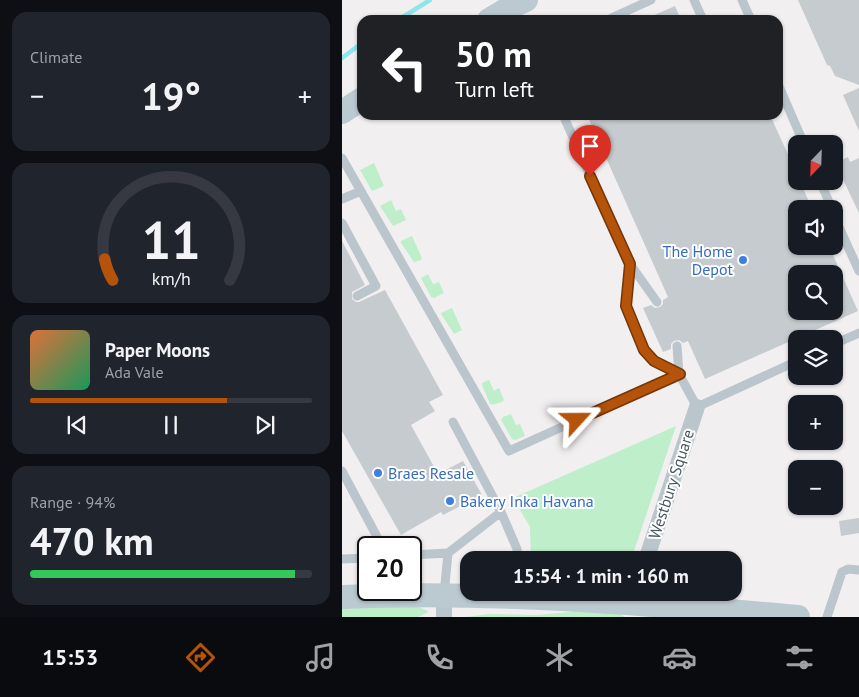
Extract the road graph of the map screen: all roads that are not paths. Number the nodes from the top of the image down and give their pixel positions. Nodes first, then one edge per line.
1 (651, 0) edge
2 (694, 0) edge
3 (742, 0) edge
4 (515, 5) edge
5 (498, 15) edge
6 (618, 15) edge
7 (701, 15) edge
8 (749, 15) edge
9 (783, 96) edge
10 (357, 102) edge
11 (342, 112) edge
12 (565, 120) edge
13 (800, 135) edge
14 (342, 158) edge
15 (361, 191) junction
16 (342, 199) edge
17 (342, 223) edge
18 (843, 237) edge
19 (630, 264) junction
20 (858, 272) edge
21 (357, 296) dead end
22 (657, 302) dead end
23 (858, 333) edge
24 (843, 340) edge
25 (677, 346) dead end
26 (788, 365) edge
27 (680, 374) junction
28 (697, 407) junction
29 (453, 422) dead end
30 (342, 471) edge
31 (502, 512) junction
32 (377, 536) edge
33 (517, 551) edge
34 (649, 551) edge
35 (448, 553) junction
36 (422, 554) edge
37 (357, 558) edge
38 (342, 559) edge
39 (858, 570) edge
40 (357, 595) edge
41 (342, 597) edge
42 (420, 601) edge
43 (482, 601) edge
44 (599, 601) edge
45 (639, 604) edge
46 (444, 607) edge
47 (798, 617) edge
48 (827, 617) edge

1 - 6 lane
2 - 7 lane
3 - 8 lane
4 - 5 main road
9 - 13 lane
10 - 11 main road
12 - 19 lane
14 - 15 lane
15 - 16 lane
15 - 27 lane
17 - 21 lane
18 - 20 lane
19 - 22 lane
19 - 27 lane
23 - 24 lane
25 - 27 lane
26 - 28 lane
27 - 28 lane
28 - 34 street, Westbury Square
29 - 31 lane
30 - 32 lane
31 - 33 lane
31 - 35 lane
35 - 36 lane
35 - 46 lane
37 - 38 lane
39 - 48 lane
40 - 41 main road
42 - 46 main road
43 - 46 main road
44 - 45 main road
45 - 47 main road

